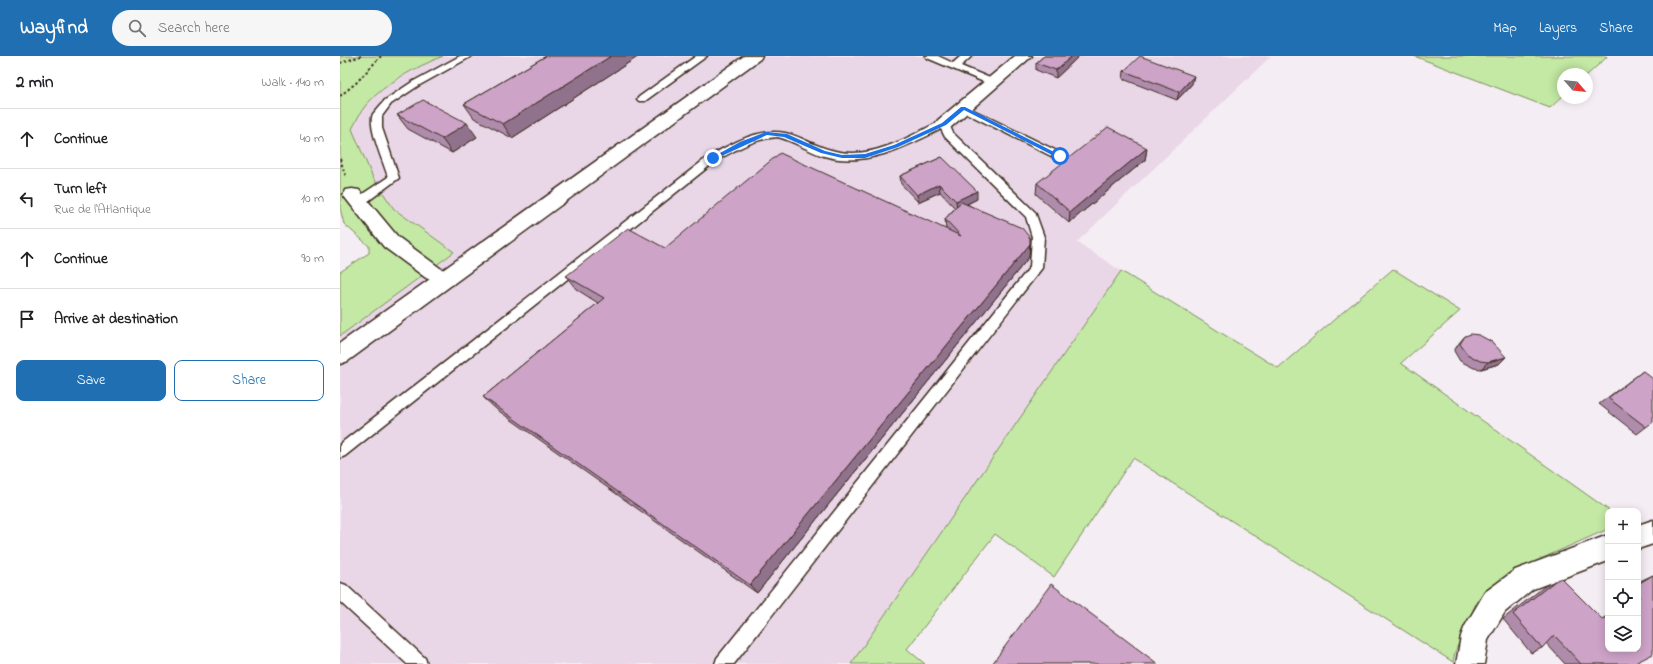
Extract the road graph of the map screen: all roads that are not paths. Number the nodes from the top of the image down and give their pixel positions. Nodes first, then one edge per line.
1 (467, 56) edge
2 (702, 56) edge
3 (754, 56) edge
4 (930, 56) edge
5 (967, 56) edge
6 (1024, 56) edge
7 (955, 66) junction
8 (994, 83) junction
9 (642, 99) dead end
10 (963, 108) junction
11 (944, 124) junction
12 (1060, 156) dead end
13 (356, 198) joint
14 (446, 279) junction
15 (340, 355) edge
16 (340, 452) edge
17 (1653, 532) edge
18 (1641, 536) edge
19 (1605, 549) edge
20 (340, 591) edge
21 (419, 664) edge
22 (723, 664) edge
23 (1470, 664) edge

1 - 13 lane
2 - 9 lane
3 - 14 main road
4 - 7 lane
5 - 7 lane
6 - 8 main road
7 - 8 lane
8 - 10 main road
10 - 11 main road
10 - 12 lane
11 - 16 lane
11 - 22 lane
13 - 14 main road
14 - 15 main road
17 - 18 main road
19 - 23 main road
20 - 21 lane

